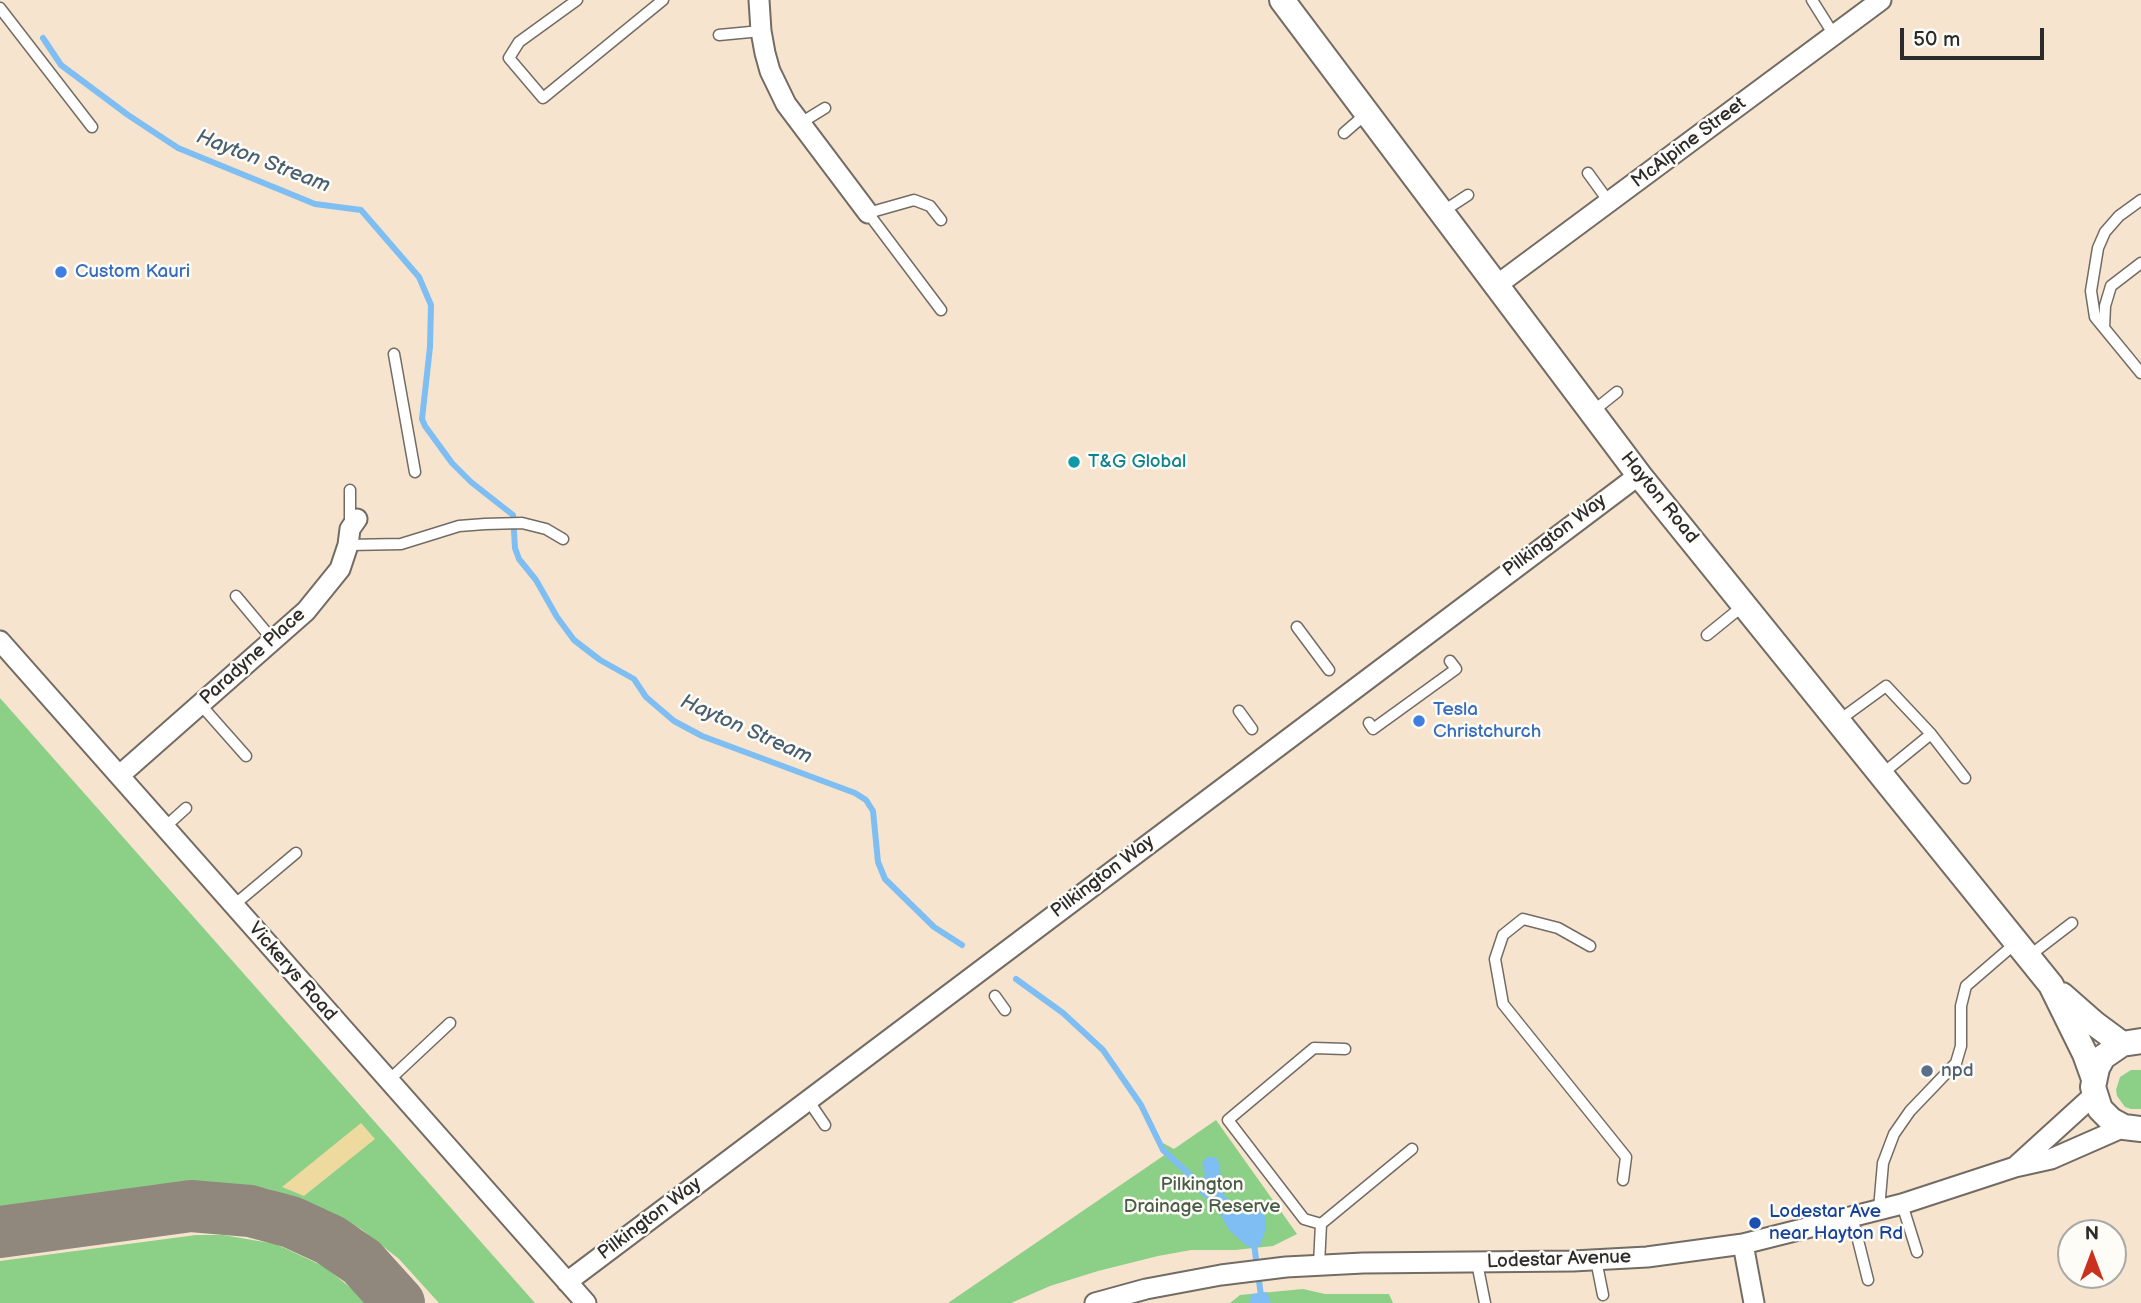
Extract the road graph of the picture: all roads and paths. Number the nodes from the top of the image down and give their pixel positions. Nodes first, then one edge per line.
1 (577, 0) edge
2 (663, 0) edge
3 (759, 0) edge
4 (1282, 0) edge
5 (1812, 0) edge
6 (1881, 0) edge
7 (0, 8) edge
8 (761, 31) junction
9 (719, 35) dead end
10 (1834, 35) junction
11 (825, 108) dead end
12 (1367, 113) junction
13 (799, 125) junction
14 (92, 127) dead end
15 (1344, 133) dead end
16 (1588, 173) dead end
17 (1468, 195) dead end
18 (2141, 200) edge
19 (1609, 202) junction
20 (1441, 212) junction
21 (868, 213) junction
22 (941, 220) dead end
23 (2141, 263) edge
24 (1497, 285) junction
25 (941, 310) dead end
26 (2104, 328) junction
27 (394, 354) dead end
28 (2141, 373) edge
29 (1617, 392) dead end
30 (1592, 412) junction
31 (415, 472) dead end
32 (1639, 475) junction
33 (350, 490) dead end
34 (352, 531) junction
35 (563, 539) dead end
36 (236, 596) dead end
37 (1745, 605) junction
38 (1297, 627) dead end
39 (1707, 635) dead end
40 (272, 639) junction
41 (0, 641) edge
42 (1450, 661) dead end
43 (1329, 670) dead end
44 (200, 704) junction
45 (1239, 711) dead end
46 (1838, 721) junction
47 (1369, 723) dead end
48 (1252, 729) dead end
49 (1931, 734) junction
50 (246, 756) dead end
51 (120, 775) junction
52 (1882, 775) junction
53 (1965, 778) dead end
54 (186, 807) dead end
55 (165, 827) junction
56 (296, 853) dead end
57 (234, 905) junction
58 (2072, 923) dead end
59 (1590, 946) dead end
60 (2023, 949) junction
61 (2050, 985) junction
62 (995, 996) dead end
63 (1005, 1010) dead end
64 (450, 1023) dead end
65 (2132, 1043) edge
66 (1345, 1049) dead end
67 (387, 1081) junction
68 (2094, 1087) junction
69 (808, 1100) junction
70 (825, 1125) dead end
71 (2136, 1129) edge
72 (1412, 1149) dead end
73 (2015, 1167) junction
74 (1623, 1180) dead end
75 (1902, 1204) junction
76 (1879, 1209) junction
77 (1852, 1216) junction
78 (1321, 1224) junction
79 (1743, 1244) junction
80 (1917, 1252) dead end
81 (1596, 1260) junction
82 (1477, 1263) junction
83 (1319, 1264) junction
84 (1868, 1280) dead end
85 (567, 1282) junction
86 (1603, 1295) dead end
87 (586, 1303) edge
88 (1098, 1303) edge
89 (1485, 1303) edge
90 (1754, 1303) edge

1 - 2 lane
3 - 8 street
4 - 12 street, Hayton Road
5 - 10 lane
6 - 10 street, McAlpine Street
7 - 14 lane
8 - 9 lane
8 - 13 street
10 - 19 street, McAlpine Street
11 - 13 lane
12 - 15 lane
12 - 20 street, Hayton Road
13 - 21 street
16 - 19 lane
17 - 20 lane
18 - 26 lane
19 - 24 street, McAlpine Street
20 - 24 street, Hayton Road
21 - 22 lane
21 - 25 lane
23 - 26 lane
24 - 30 street, Hayton Road
26 - 28 lane
27 - 31 lane
29 - 30 lane
30 - 32 street, Hayton Road
32 - 37 street, Hayton Road
32 - 69 street, Pilkington Way
33 - 34 lane
34 - 35 lane
34 - 40 street, Paradyne Place
36 - 40 lane
37 - 39 lane
37 - 46 street, Hayton Road
38 - 43 lane
40 - 44 street, Paradyne Place
41 - 51 street, Vickerys Road
42 - 47 lane
44 - 50 lane
44 - 51 street, Paradyne Place
45 - 48 lane
46 - 49 lane
46 - 52 street, Hayton Road
49 - 52 lane
49 - 53 lane
51 - 55 street, Vickerys Road
52 - 60 street, Hayton Road
54 - 55 lane
55 - 57 street, Vickerys Road
56 - 57 lane
57 - 67 street, Vickerys Road
58 - 60 lane
59 - 74 lane
60 - 61 street, Hayton Road
60 - 76 lane
61 - 65 street, Hayton Road
61 - 68 street, Hayton Road
62 - 63 lane
64 - 67 lane
65 - 68 street
66 - 78 lane
67 - 85 street, Vickerys Road
68 - 71 street, Hayton Road
68 - 73 street, Lodestar Avenue
69 - 70 lane
69 - 85 street, Pilkington Way
71 - 73 street, Lodestar Avenue
72 - 78 lane
73 - 75 street, Lodestar Avenue
75 - 76 street, Lodestar Avenue
75 - 80 lane
76 - 77 street, Lodestar Avenue
77 - 79 street, Lodestar Avenue
77 - 84 lane
78 - 83 lane
79 - 81 street, Lodestar Avenue
79 - 90 street
81 - 82 street, Lodestar Avenue
81 - 86 lane
82 - 83 street, Lodestar Avenue
82 - 89 lane
83 - 88 street, Lodestar Avenue
85 - 87 street, Vickerys Road

